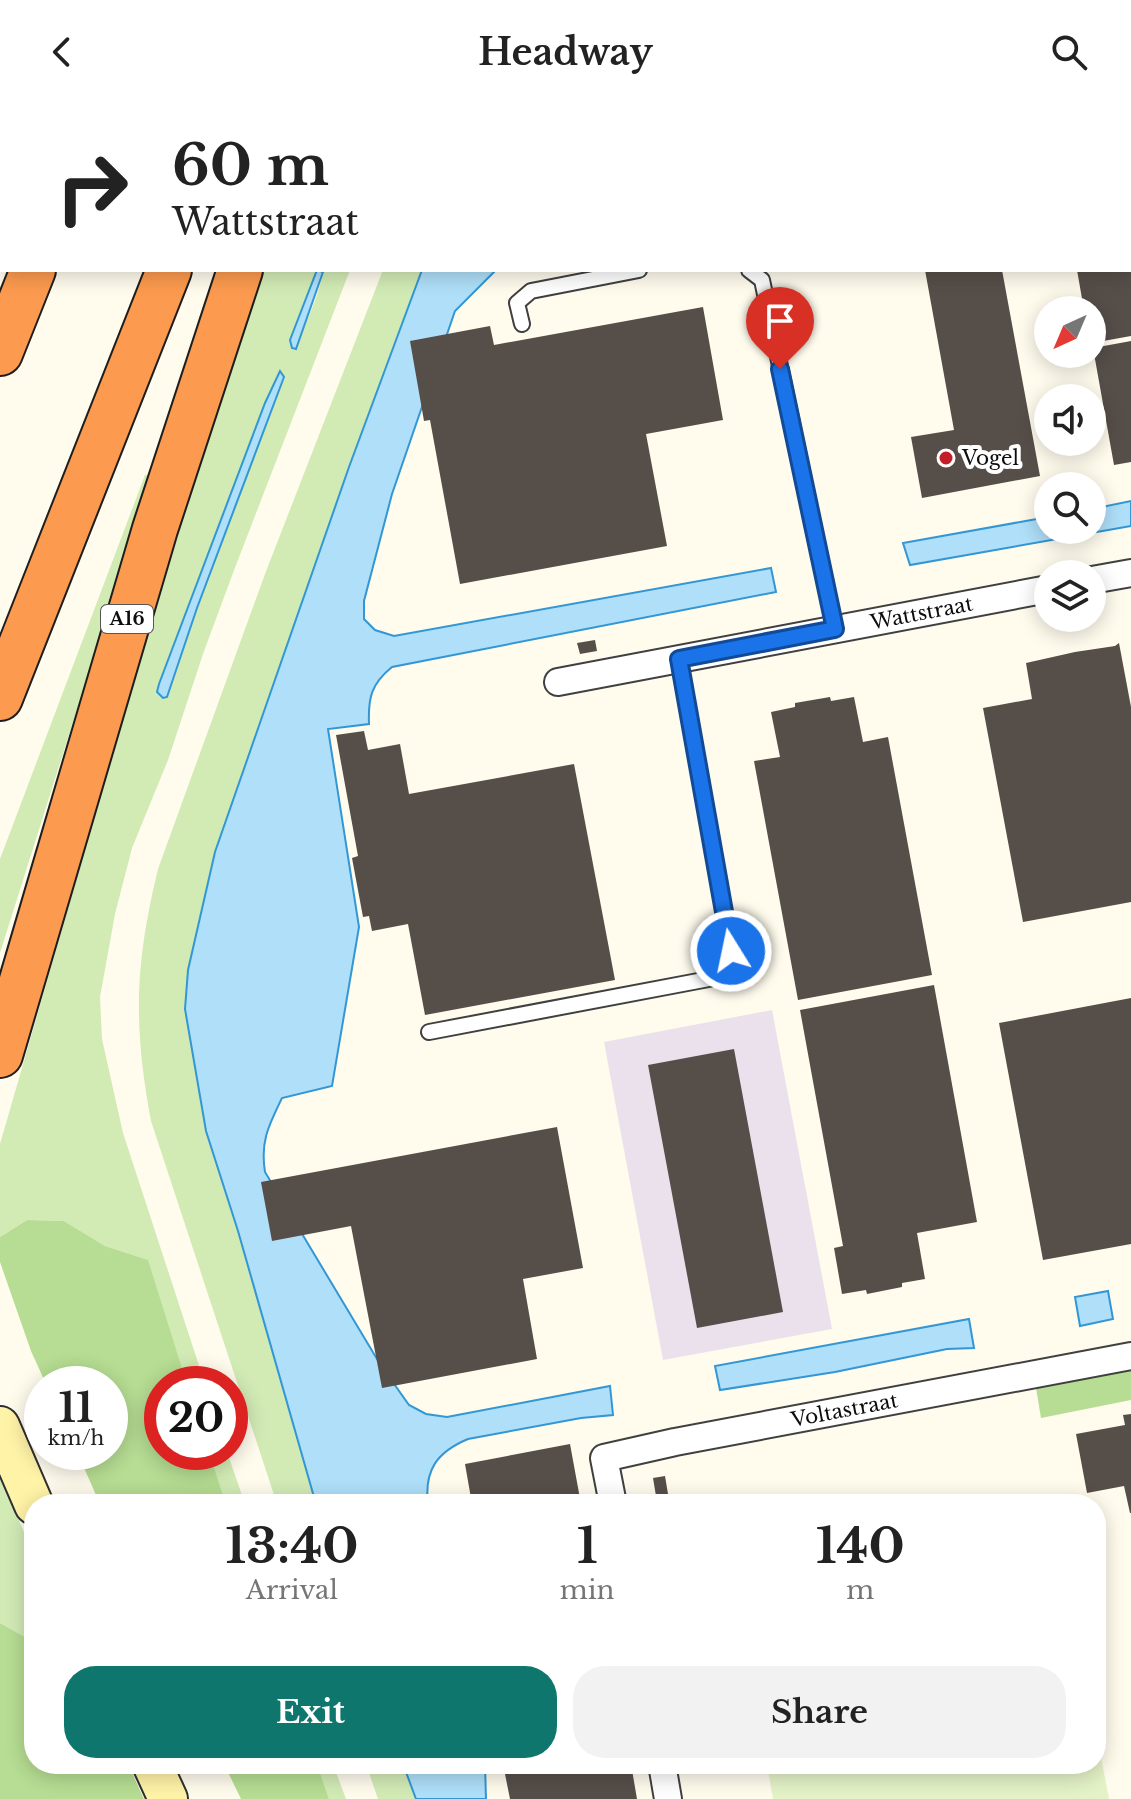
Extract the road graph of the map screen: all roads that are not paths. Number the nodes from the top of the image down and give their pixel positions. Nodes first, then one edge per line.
1 (32, 272) edge
2 (168, 272) edge
3 (239, 272) edge
4 (629, 272) edge
5 (752, 272) edge
6 (522, 324) dead end
7 (0, 353) edge
8 (1131, 573) edge
9 (1106, 577) edge
10 (1034, 592) edge
11 (835, 629) junction
12 (679, 659) junction
13 (558, 682) dead end
14 (0, 698) edge
15 (429, 1032) dead end
16 (0, 1055) edge
17 (1131, 1356) edge
18 (0, 1426) edge
19 (29, 1494) edge
20 (611, 1494) edge
21 (157, 1774) edge
22 (664, 1774) edge
23 (168, 1799) edge
24 (668, 1799) edge

1 - 7 highway
2 - 14 highway
3 - 16 highway, A16
4 - 6 lane
5 - 11 lane
8 - 9 street
10 - 11 street, Wattstraat
11 - 12 street, Wattstraat
12 - 13 street, Wattstraat
12 - 15 lane
17 - 20 street, Voltastraat
18 - 19 main road
21 - 23 main road
22 - 24 street

